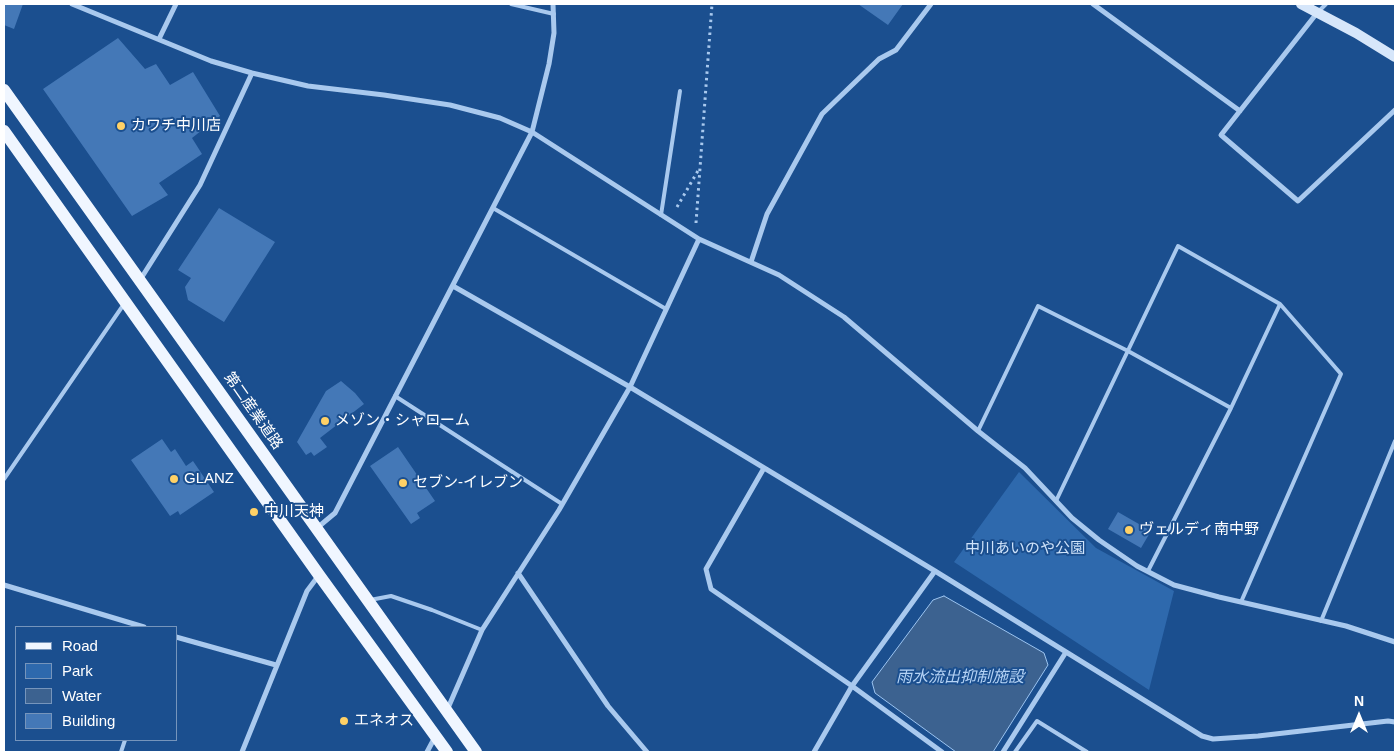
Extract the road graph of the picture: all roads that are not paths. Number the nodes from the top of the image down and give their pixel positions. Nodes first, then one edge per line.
1 (72, 4) edge
2 (176, 4) edge
3 (511, 4) edge
4 (553, 4) edge
5 (931, 4) edge
6 (1093, 4) edge
7 (1301, 4) edge
8 (1326, 4) edge
9 (1318, 12) junction
10 (554, 14) junction
11 (159, 39) junction
12 (1395, 57) edge
13 (252, 73) junction
14 (4, 90) edge
15 (680, 92) dead end
16 (1395, 110) edge
17 (1240, 111) junction
18 (4, 131) edge
19 (532, 132) junction
20 (493, 208) junction
21 (661, 215) junction
22 (697, 238) junction
23 (751, 262) junction
24 (140, 280) junction
25 (453, 286) junction
26 (125, 302) junction
27 (1280, 304) junction
28 (666, 309) junction
29 (1128, 351) junction
30 (630, 387) junction
31 (396, 396) junction
32 (1231, 408) junction
33 (978, 431) junction
34 (1395, 442) edge
35 (764, 468) junction
36 (4, 478) edge
37 (1056, 501) junction
38 (562, 504) junction
39 (317, 529) junction
40 (1148, 571) junction
41 (935, 572) junction
42 (518, 573) junction
43 (319, 575) junction
44 (4, 585) edge
45 (368, 600) junction
46 (1241, 602) junction
47 (1321, 621) junction
48 (141, 626) edge
49 (482, 630) junction
50 (178, 638) edge
51 (1395, 642) edge
52 (1066, 652) junction
53 (276, 665) junction
54 (852, 686) junction
55 (446, 711) junction
56 (1395, 722) edge
57 (435, 736) junction
58 (242, 752) edge
59 (427, 752) edge
60 (447, 752) edge
61 (476, 752) edge
62 (647, 752) edge
63 (814, 752) edge
64 (942, 752) edge
65 (1003, 752) edge
66 (1015, 752) edge
67 (1087, 752) edge

1 - 11 street
2 - 11 street
3 - 10 lane
4 - 10 street
5 - 23 street
6 - 17 street
7 - 9 street
8 - 9 lane
9 - 12 street
9 - 17 street
10 - 19 street
11 - 13 street
13 - 19 street
13 - 24 street
14 - 24 main road, 第二産業道路
15 - 21 lane
16 - 17 street
18 - 26 main road
19 - 20 street
19 - 21 street
20 - 25 street
20 - 28 lane
21 - 22 street
22 - 23 street
22 - 28 street
23 - 33 street
24 - 39 main road, 第二産業道路
25 - 30 street
25 - 31 street
26 - 36 lane
26 - 43 main road
27 - 29 lane
27 - 32 lane
27 - 46 lane
28 - 30 street
29 - 32 lane
29 - 33 lane
29 - 37 lane
30 - 35 street
30 - 38 street
31 - 38 lane
31 - 39 street
32 - 40 lane
33 - 37 street
34 - 47 lane
35 - 41 street
35 - 54 street
37 - 40 street
38 - 42 street
39 - 45 main road, 第二産業道路
40 - 46 street
41 - 52 street
41 - 54 street
42 - 49 street
42 - 62 street
43 - 53 street
43 - 57 main road
44 - 48 street
45 - 49 lane
45 - 55 main road, 第二産業道路
46 - 47 street
47 - 51 street
49 - 55 street
50 - 53 street
52 - 56 street
52 - 65 street
53 - 58 street
54 - 63 street
54 - 64 street
55 - 61 main road, 第二産業道路
57 - 59 street
57 - 60 main road
66 - 67 lane

